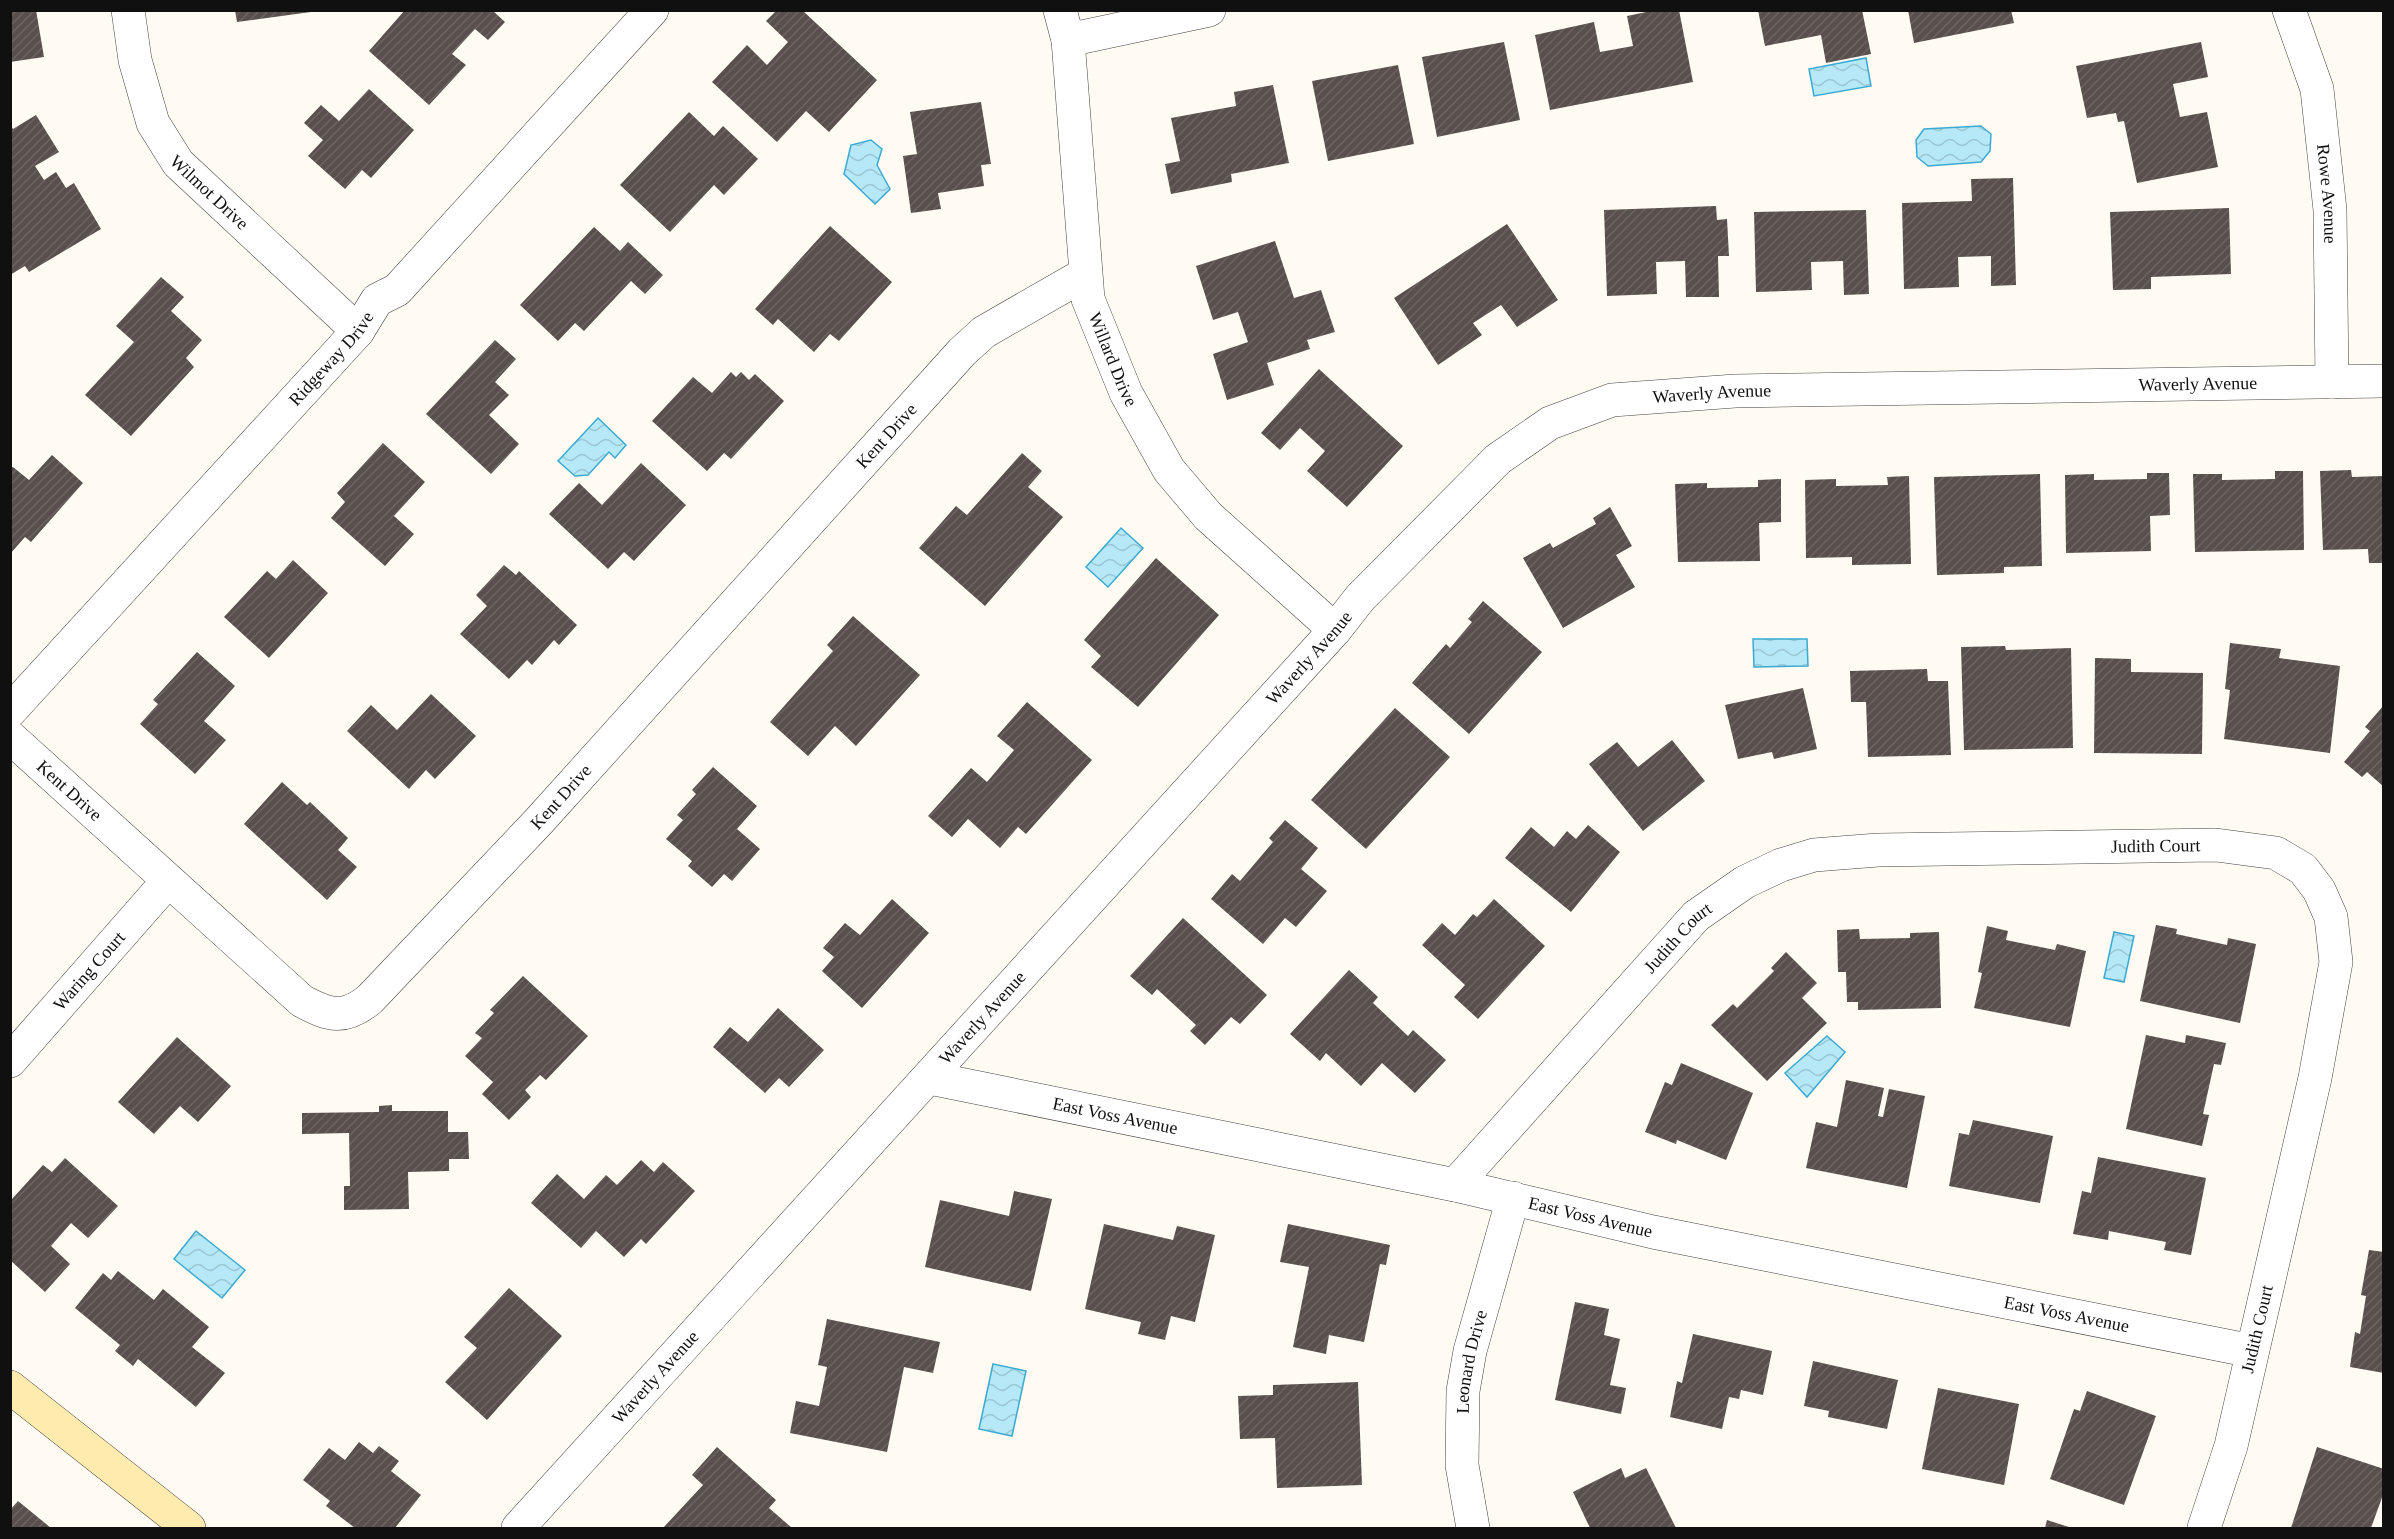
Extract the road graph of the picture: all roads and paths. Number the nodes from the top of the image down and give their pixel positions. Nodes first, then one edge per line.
1 (128, 10) edge
2 (652, 10) edge
3 (1209, 10) edge
4 (2289, 10) edge
5 (1064, 25) edge
6 (1085, 274) junction
7 (358, 331) junction
8 (2384, 381) edge
9 (2332, 382) junction
10 (1335, 630) junction
11 (10, 711) edge
12 (10, 737) edge
13 (168, 881) junction
14 (10, 1061) edge
15 (930, 1078) junction
16 (1455, 1185) junction
17 (1513, 1198) junction
18 (2252, 1351) junction
19 (10, 1387) edge
20 (189, 1528) edge
21 (518, 1528) edge
22 (1473, 1528) edge
23 (2204, 1528) edge

1 - 7 street, Wilmot Drive
2 - 7 street, Ridgeway Drive
3 - 5 street
4 - 9 street, Rowe Avenue
5 - 6 street, Willard Drive
6 - 10 street, Willard Drive
6 - 13 street, Kent Drive
7 - 11 street, Ridgeway Drive
8 - 9 street, Waverly Avenue
9 - 10 street, Waverly Avenue
10 - 15 street, Waverly Avenue
12 - 13 street, Kent Drive
13 - 14 street, Waring Court
15 - 16 street, East Voss Avenue
15 - 21 street, Waverly Avenue
16 - 17 street, East Voss Avenue
16 - 18 street, Judith Court
17 - 18 street, East Voss Avenue
17 - 22 street, Leonard Drive
18 - 23 street, Judith Court
19 - 20 main road

